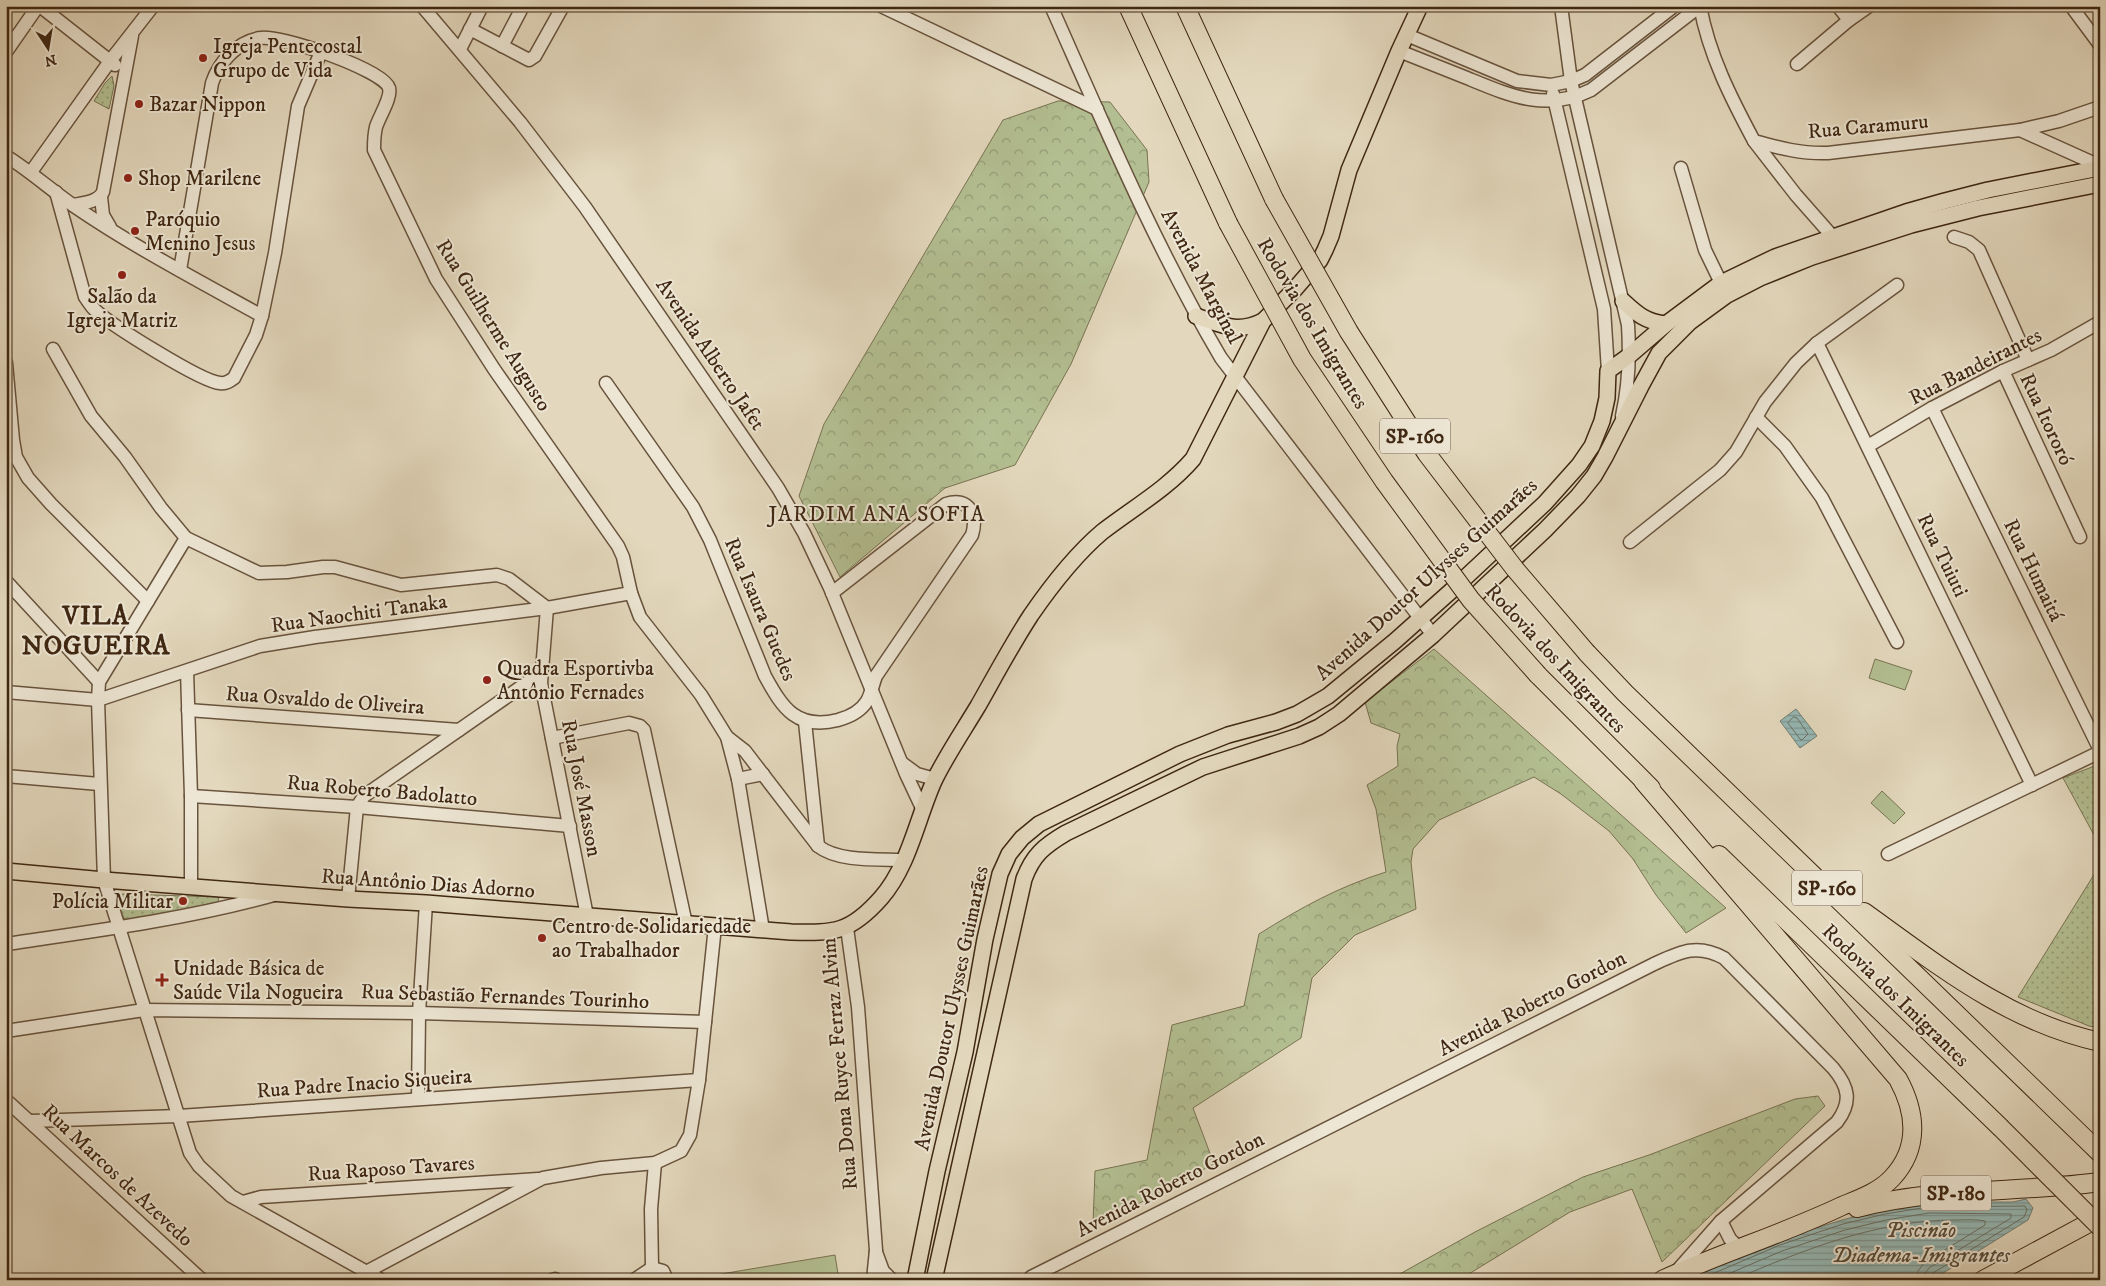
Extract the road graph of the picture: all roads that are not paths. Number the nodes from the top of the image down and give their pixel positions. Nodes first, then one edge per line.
1 (40, 6) edge
2 (153, 6) edge
3 (422, 6) edge
4 (482, 6) edge
5 (523, 6) edge
6 (563, 6) edge
7 (881, 6) edge
8 (1052, 6) edge
9 (1128, 6) edge
10 (1185, 6) edge
11 (1420, 6) edge
12 (1561, 6) edge
13 (1674, 6) edge
14 (1700, 6) edge
15 (1838, 6) edge
16 (1868, 6) edge
17 (2072, 6) edge
18 (1849, 20) junction
19 (470, 29) junction
20 (133, 32) junction
21 (1407, 35) junction
22 (2100, 45) edge
23 (502, 46) junction
24 (460, 49) junction
25 (1399, 51) junction
26 (6, 52) edge
27 (321, 52) junction
28 (110, 61) junction
29 (1797, 64) dead end
30 (124, 73) junction
31 (1571, 81) junction
32 (1551, 84) junction
33 (1575, 98) junction
34 (1555, 101) junction
35 (2100, 107) edge
36 (1097, 109) junction
37 (2020, 130) junction
38 (1754, 141) junction
39 (6, 156) edge
40 (2100, 167) edge
41 (1681, 168) dead end
42 (31, 172) junction
43 (2100, 184) edge
44 (56, 192) junction
45 (101, 197) junction
46 (73, 205) junction
47 (110, 228) junction
48 (1833, 237) junction
49 (1954, 237) dead end
50 (180, 270) junction
51 (1721, 283) junction
52 (1897, 286) dead end
53 (1623, 301) junction
54 (262, 316) junction
55 (1196, 316) junction
56 (1263, 321) junction
57 (2100, 322) edge
58 (1666, 324) junction
59 (1817, 342) junction
60 (53, 349) dead end
61 (1630, 355) junction
62 (2028, 360) junction
63 (6, 363) edge
64 (1608, 370) junction
65 (2003, 371) junction
66 (1235, 374) junction
67 (606, 383) dead end
68 (1932, 408) junction
69 (1756, 417) junction
70 (1620, 426) junction
71 (1868, 446) junction
72 (2080, 537) dead end
73 (186, 538) junction
74 (1630, 542) dead end
75 (6, 581) edge
76 (631, 593) junction
77 (832, 593) junction
78 (148, 601) junction
79 (546, 608) junction
80 (1420, 619) junction
81 (1433, 634) junction
82 (1898, 642) dead end
83 (187, 671) junction
84 (541, 673) junction
85 (99, 682) junction
86 (871, 689) junction
87 (6, 692) edge
88 (1328, 696) junction
89 (98, 700) junction
90 (188, 710) junction
91 (806, 722) junction
92 (1257, 727) junction
93 (458, 730) junction
94 (727, 737) junction
95 (552, 738) junction
96 (1283, 742) junction
97 (2100, 751) edge
98 (902, 763) junction
99 (1203, 767) junction
100 (763, 774) junction
101 (6, 776) edge
102 (738, 779) junction
103 (935, 779) junction
104 (1643, 781) junction
105 (100, 784) junction
106 (2032, 785) junction
107 (191, 796) junction
108 (357, 807) junction
109 (922, 808) junction
110 (570, 826) junction
111 (818, 846) junction
112 (1888, 854) dead end
113 (903, 860) junction
114 (6, 871) edge
115 (1815, 876) junction
116 (104, 880) junction
117 (191, 886) junction
118 (235, 890) junction
119 (281, 893) junction
120 (348, 899) junction
121 (426, 903) junction
122 (223, 907) junction
123 (588, 916) junction
124 (686, 924) junction
125 (715, 926) junction
126 (118, 927) junction
127 (847, 928) junction
128 (762, 930) junction
129 (985, 939) junction
130 (6, 944) edge
131 (144, 1010) junction
132 (993, 1012) junction
133 (418, 1013) junction
134 (704, 1022) junction
135 (6, 1031) edge
136 (2100, 1042) edge
137 (699, 1080) junction
138 (418, 1099) junction
139 (6, 1100) edge
140 (179, 1116) junction
141 (31, 1121) junction
142 (2100, 1153) edge
143 (655, 1163) junction
144 (543, 1178) junction
145 (2100, 1182) edge
146 (243, 1202) junction
147 (2100, 1217) edge
148 (1815, 1219) junction
149 (1721, 1222) junction
150 (2100, 1227) edge
151 (1739, 1248) junction
152 (876, 1250) junction
153 (652, 1268) junction
154 (366, 1272) junction
155 (1030, 1276) dead end
156 (1668, 1277) edge
157 (202, 1280) edge
158 (381, 1280) edge
159 (634, 1280) edge
160 (667, 1280) edge
161 (873, 1280) edge
162 (892, 1280) edge
163 (915, 1280) edge
164 (934, 1280) edge
165 (1982, 1280) edge

1 - 26 street
1 - 28 street
2 - 20 street
3 - 24 street, Avenida Alberto Jafet
4 - 19 street
5 - 23 street
6 - 23 street
7 - 36 street
8 - 36 street, Avenida Marginal
9 - 104 highway, Rodovia dos Imigrantes / SP-160, bridge
10 - 115 highway, Rodovia dos Imigrantes / SP-160, bridge
11 - 21 main road, Rua Dona Ruyce Ferraz Alvim
12 - 31 street, Avenida Doutor Ulysses Guimarães
13 - 31 street
14 - 33 street
14 - 38 street
15 - 18 street
16 - 18 street
17 - 22 street
18 - 29 street
19 - 23 street
19 - 24 street
20 - 28 street
20 - 30 street
21 - 25 main road, Rua Dona Ruyce Ferraz Alvim
21 - 32 street
24 - 77 street, Avenida Alberto Jafet
25 - 34 street
25 - 56 main road, Rua Dona Ruyce Ferraz Alvim
27 - 50 street
27 - 54 street
27 - 76 street, Rua Guilherme Augusto
28 - 30 street
28 - 42 street
30 - 45 street
31 - 32 street
31 - 33 street, Avenida Doutor Ulysses Guimarães
32 - 34 street
33 - 34 street
33 - 53 street, Avenida Doutor Ulysses Guimarães
34 - 64 street
35 - 37 street, Rua Caramuru
36 - 55 street, Avenida Marginal
37 - 38 street, Rua Caramuru
37 - 40 street
38 - 48 street
39 - 42 street
40 - 48 main road
41 - 51 street
42 - 44 street
43 - 70 main road, Avenida Doutor Ulysses Guimarães
44 - 46 street
44 - 54 street
45 - 46 street
45 - 47 street
46 - 47 street
47 - 50 street
48 - 51 main road
49 - 62 street
50 - 54 street
51 - 58 main road
52 - 59 street
53 - 58 main road
53 - 61 street, Avenida Doutor Ulysses Guimarães
55 - 56 main road
55 - 66 street, Avenida Marginal
56 - 66 main road, Rua Dona Ruyce Ferraz Alvim
57 - 62 street, Rua Bandeirantes
58 - 61 main road
59 - 69 street
59 - 71 street, Rua Tuiuti
60 - 73 street
61 - 64 main road
61 - 70 street, Avenida Doutor Ulysses Guimarães
62 - 65 street, Rua Bandeirantes
63 - 78 street
64 - 80 main road, Avenida Doutor Ulysses Guimarães
65 - 68 street, Rua Bandeirantes
65 - 72 street, Rua Itororó
66 - 80 street, Avenida Marginal
66 - 103 main road, Rua Dona Ruyce Ferraz Alvim
67 - 91 street, Rua Isaura Guedes
68 - 71 street, Rua Bandeirantes
68 - 97 street, Rua Humaitá
69 - 74 street
69 - 82 street
70 - 81 main road, Avenida Doutor Ulysses Guimarães
71 - 106 street, Rua Tuiuti
73 - 78 street
73 - 79 street
75 - 85 street
76 - 79 street, Rua Naochiti Tanaka
76 - 94 street, Rua Guilherme Augusto
77 - 86 street, Avenida Alberto Jafet
77 - 86 street
78 - 85 street
79 - 83 street, Rua Naochiti Tanaka
79 - 84 street, Rua José Masson
80 - 81 street, Avenida Marginal
80 - 88 main road, Avenida Doutor Ulysses Guimarães
81 - 96 main road, Avenida Doutor Ulysses Guimarães
83 - 89 street, Rua Naochiti Tanaka
83 - 90 street
84 - 93 street
84 - 95 street, Rua José Masson
85 - 89 street
86 - 91 street
86 - 98 street, Avenida Alberto Jafet
87 - 89 street
88 - 92 main road, Avenida Doutor Ulysses Guimarães
88 - 96 main road
89 - 105 street
90 - 93 street, Rua Osvaldo de Oliveira
90 - 107 street
91 - 111 street
92 - 99 main road
92 - 129 main road, Avenida Doutor Ulysses Guimarães
93 - 108 street
94 - 100 street
94 - 102 street
95 - 110 street, Rua José Masson
95 - 124 street
96 - 99 main road, Avenida Doutor Ulysses Guimarães
97 - 106 street
98 - 103 street
98 - 109 street, Avenida Alberto Jafet
99 - 132 main road, Avenida Doutor Ulysses Guimarães
100 - 102 street
100 - 111 street
101 - 105 street
102 - 128 street
103 - 109 main road, Rua Dona Ruyce Ferraz Alvim
104 - 148 highway
104 - 150 highway, Rodovia dos Imigrantes / SP-160, bridge
105 - 116 street
106 - 112 street
107 - 108 street, Rua Roberto Badolatto
107 - 117 street
108 - 110 street, Rua Roberto Badolatto
108 - 120 street
109 - 113 main road, Rua Dona Ruyce Ferraz Alvim
110 - 123 street, Rua José Masson
111 - 113 street
113 - 127 main road, Rua Dona Ruyce Ferraz Alvim
114 - 116 main road, Rua Antônio Dias Adorno
115 - 136 highway
115 - 142 highway, Rodovia dos Imigrantes / SP-160
116 - 117 main road, Rua Antônio Dias Adorno
116 - 126 street
117 - 118 main road, Rua Antônio Dias Adorno
118 - 119 main road, Rua Antônio Dias Adorno
118 - 122 street
119 - 120 main road, Rua Antônio Dias Adorno
119 - 122 street
120 - 121 main road, Rua Antônio Dias Adorno
121 - 123 main road, Rua Antônio Dias Adorno
121 - 133 street
122 - 126 street
123 - 124 main road, Rua Antônio Dias Adorno
124 - 125 main road, Rua Antônio Dias Adorno
125 - 128 main road, Rua Antônio Dias Adorno
125 - 134 street
126 - 130 street
126 - 131 street
127 - 128 main road, Rua Antônio Dias Adorno
127 - 152 street, Rua Dona Ruyce Ferraz Alvim
129 - 132 main road
129 - 163 main road, Avenida Doutor Ulysses Guimarães
131 - 133 street, Rua Sebastião Fernandes Tourinho
131 - 135 street, Rua Sebastião Fernandes Tourinho
131 - 140 street
132 - 164 main road, Avenida Doutor Ulysses Guimarães
133 - 134 street, Rua Sebastião Fernandes Tourinho
133 - 138 street
134 - 137 street
137 - 138 street, Rua Padre Inacio Siqueira
137 - 143 street
138 - 140 street, Rua Padre Inacio Siqueira
139 - 141 street, Rua Marcos de Azevedo
140 - 141 street, Rua Padre Inacio Siqueira
140 - 146 street
141 - 157 street, Rua Marcos de Azevedo
143 - 144 street
143 - 153 street
144 - 146 street, Rua Raposo Tavares
144 - 154 street
145 - 148 highway, SP-180
146 - 154 street
147 - 165 highway
148 - 151 highway, SP-180
149 - 151 street
149 - 155 street, Avenida Roberto Gordon
149 - 156 street, Avenida Roberto Gordon
151 - 156 highway, SP-180
152 - 161 street, Rua Dona Ruyce Ferraz Alvim
152 - 162 street, Rua Dona Ruyce Ferraz Alvim
153 - 159 street
153 - 160 street
154 - 158 street

